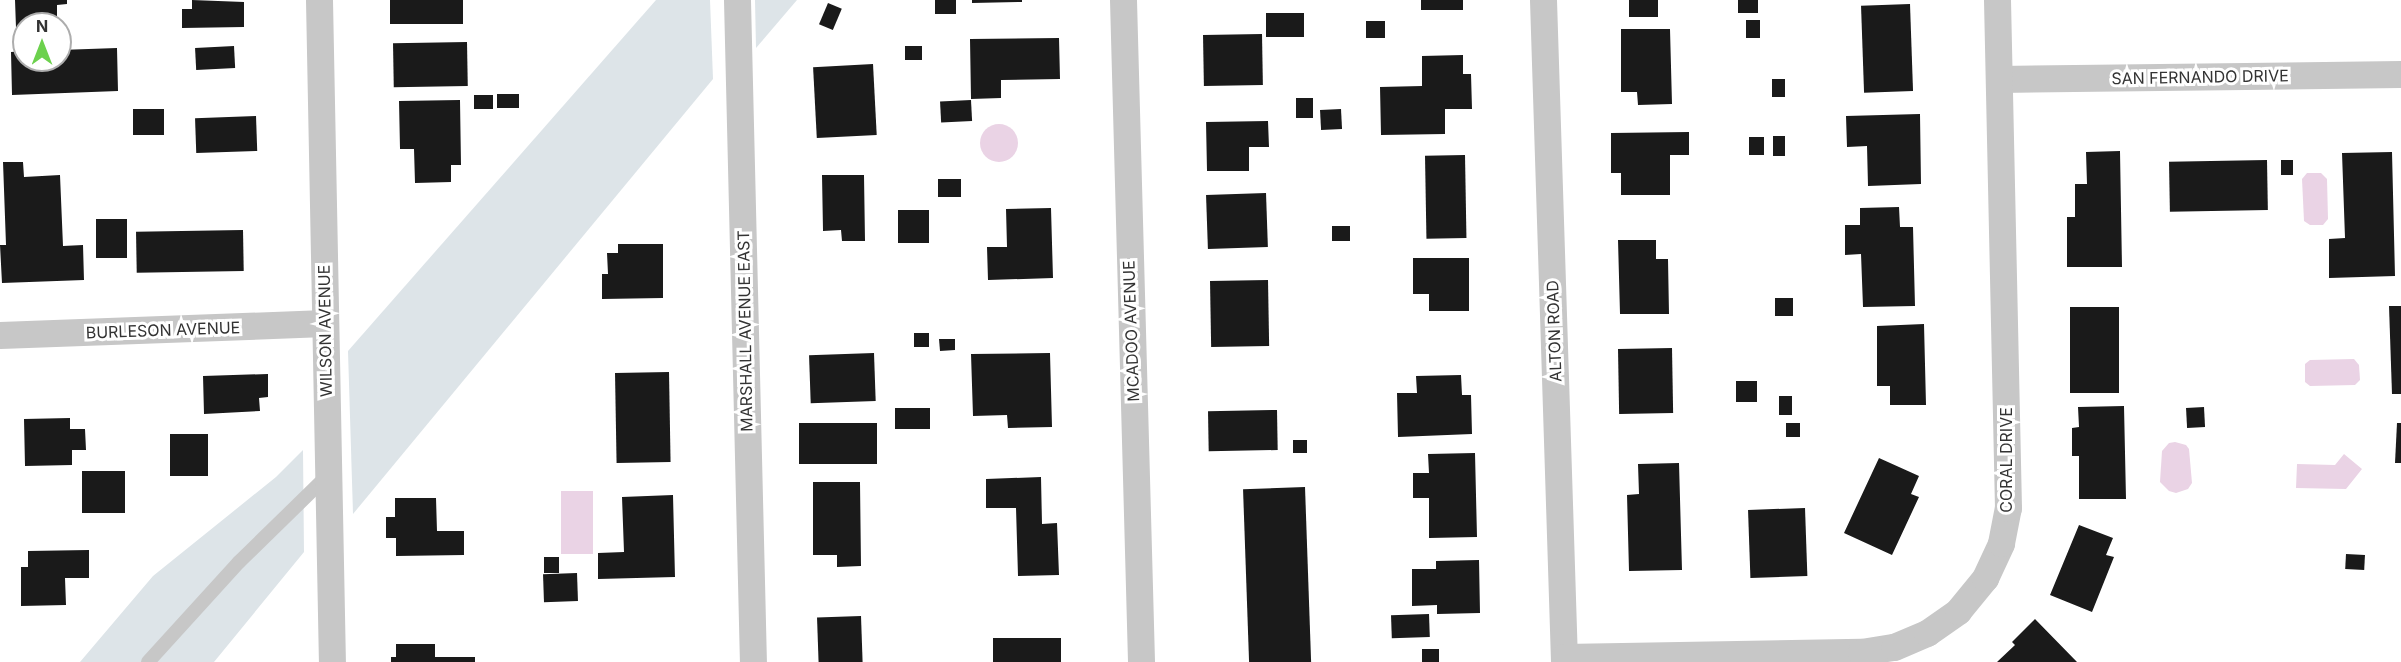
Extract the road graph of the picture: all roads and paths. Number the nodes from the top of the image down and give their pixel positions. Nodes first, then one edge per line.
1 (320, 0) edge
2 (737, 0) edge
3 (1123, 0) edge
4 (1543, 0) edge
5 (1997, 0) edge
6 (2401, 74) edge
7 (1999, 80) junction
8 (325, 323) junction
9 (0, 335) edge
10 (328, 475) junction
11 (1564, 660) edge
12 (148, 662) edge
13 (332, 662) edge
14 (753, 662) edge
15 (1141, 662) edge

1 - 8 street, WILSON AVENUE
2 - 14 street, MARSHALL AVENUE EAST
3 - 15 street, MCADOO AVENUE
4 - 11 street, ALTON ROAD
5 - 7 street, CORAL DRIVE
6 - 7 street, SAN FERNANDO DRIVE
7 - 11 street, CORAL DRIVE
8 - 9 street, BURLESON AVENUE
8 - 10 street, WILSON AVENUE
10 - 12 lane
10 - 13 street, WILSON AVENUE

